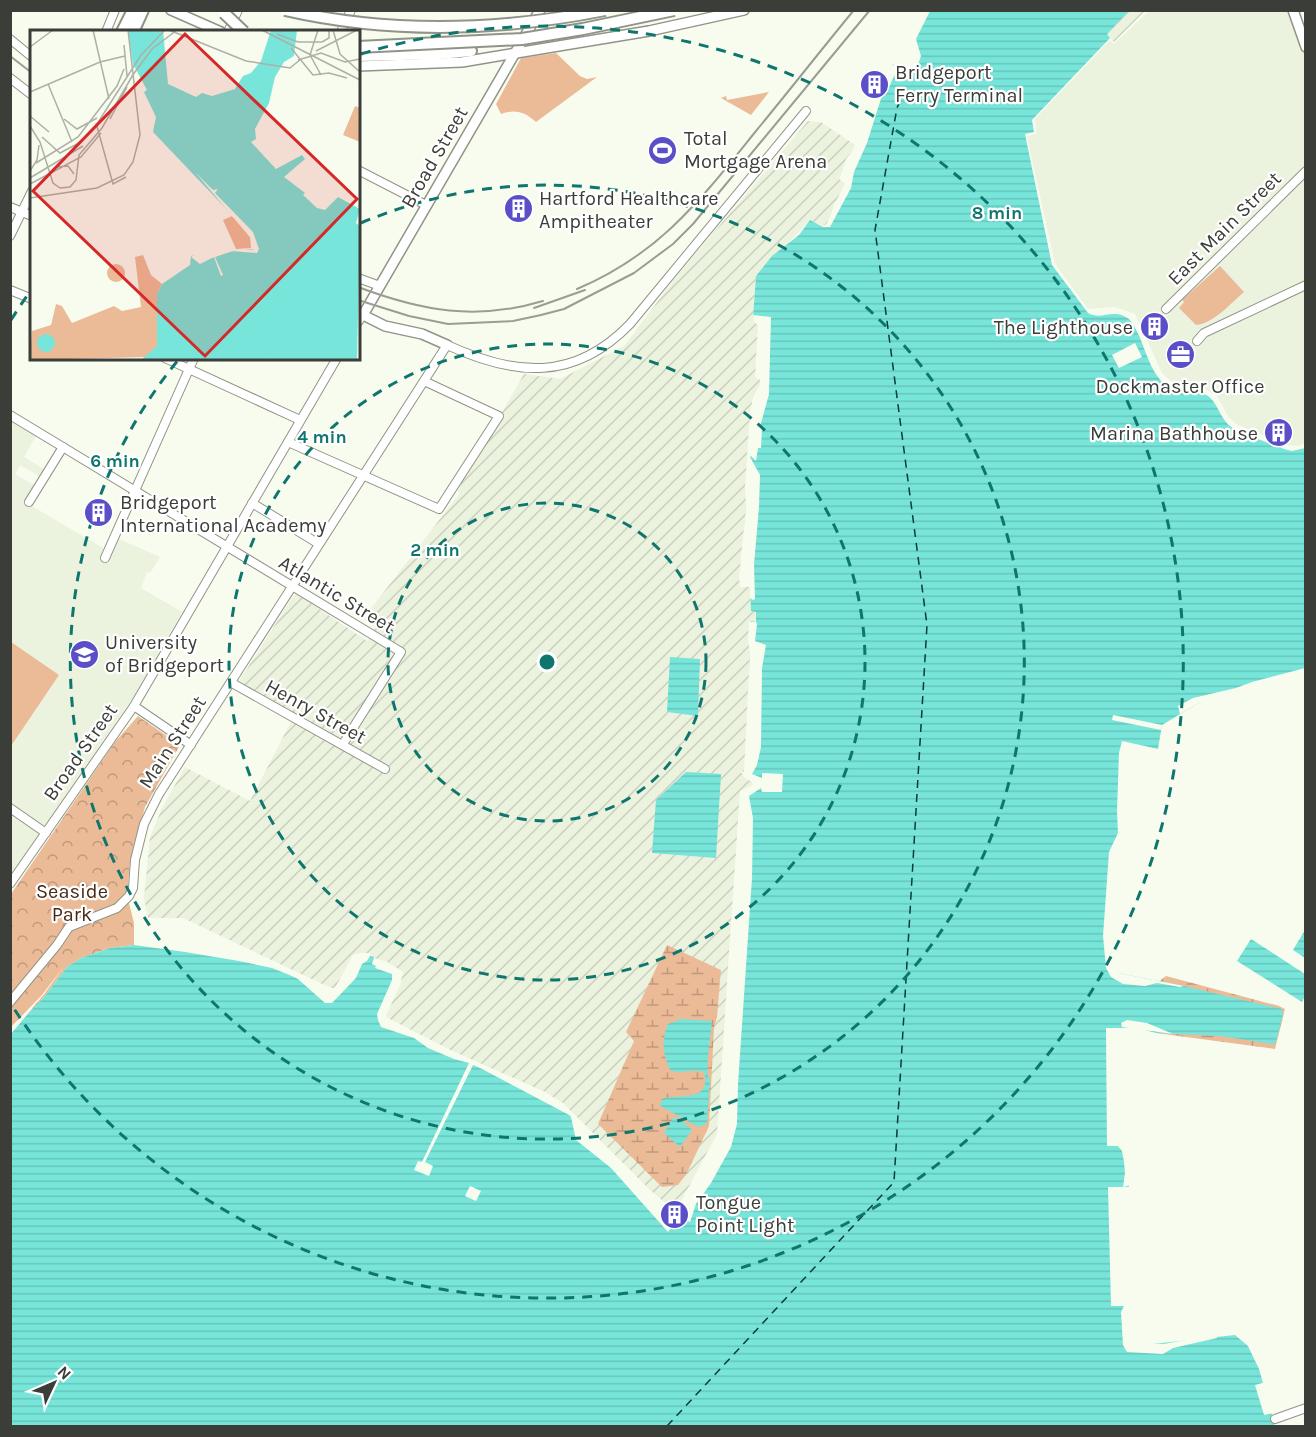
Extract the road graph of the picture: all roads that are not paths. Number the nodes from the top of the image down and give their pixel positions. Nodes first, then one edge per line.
1 (115, 10) edge
2 (133, 10) edge
3 (143, 10) edge
4 (171, 10) edge
5 (238, 10) edge
6 (285, 10) edge
7 (351, 10) edge
8 (540, 10) edge
9 (605, 10) edge
10 (664, 10) edge
11 (674, 10) edge
12 (744, 10) edge
13 (1293, 10) edge
14 (223, 12) edge
15 (107, 30) edge
16 (124, 30) edge
17 (134, 30) edge
18 (216, 30) edge
19 (229, 30) edge
20 (242, 30) edge
21 (342, 30) edge
22 (649, 31) junction
23 (559, 34) junction
24 (10, 39) edge
25 (360, 47) edge
26 (1305, 47) edge
27 (515, 54) junction
28 (30, 55) edge
29 (360, 56) edge
30 (360, 66) edge
31 (10, 78) edge
32 (30, 93) edge
33 (806, 111) dead end
34 (360, 171) edge
35 (1305, 171) edge
36 (30, 195) edge
37 (426, 205) junction
38 (10, 207) edge
39 (22, 212) junction
40 (30, 215) edge
41 (10, 236) edge
42 (360, 279) edge
43 (1305, 285) edge
44 (380, 286) junction
45 (10, 290) edge
46 (30, 298) edge
47 (1166, 309) dead end
48 (360, 316) edge
49 (1197, 341) dead end
50 (447, 345) junction
51 (169, 360) edge
52 (193, 360) edge
53 (336, 360) edge
54 (189, 369) junction
55 (424, 381) junction
56 (10, 415) edge
57 (300, 420) junction
58 (288, 442) junction
59 (63, 447) junction
60 (363, 475) junction
61 (134, 490) junction
62 (29, 502) dead end
63 (252, 503) junction
64 (319, 543) junction
65 (226, 547) junction
66 (105, 558) dead end
67 (293, 586) junction
68 (232, 683) junction
69 (134, 706) junction
70 (343, 744) junction
71 (191, 745) junction
72 (385, 769) dead end
73 (10, 808) edge
74 (46, 832) junction
75 (10, 884) edge
76 (10, 1002) edge
77 (1305, 1408) edge
78 (1275, 1419) dead end

1 - 15 street
2 - 16 highway
3 - 17 highway
4 - 18 main road
5 - 19 street
6 - 9 highway, bridge
7 - 21 street
8 - 27 main road, Broad Street
10 - 22 main road
11 - 23 highway, bridge
12 - 22 main road
13 - 26 main road
14 - 20 highway, bridge
22 - 27 main road
23 - 25 highway, bridge
23 - 29 highway, bridge
24 - 28 street
27 - 30 main road
27 - 37 main road, Broad Street
31 - 32 street
33 - 50 street
34 - 37 street
35 - 47 street, East Main Street
36 - 39 street
37 - 44 main road, Broad Street
38 - 39 street
39 - 40 street
39 - 41 street
42 - 44 street
43 - 49 street
44 - 48 main road, Broad Street
45 - 46 street
48 - 50 main road
50 - 55 street, Main Street
51 - 54 street
52 - 54 street
53 - 57 street, Broad Street
54 - 57 street
54 - 61 street
55 - 60 street, Main Street
55 - 60 street
56 - 59 street, Atlantic Street
57 - 58 street, Broad Street
58 - 60 street
58 - 63 street, Broad Street
59 - 61 street, Atlantic Street
59 - 62 street
60 - 64 street, Main Street
61 - 65 street, Atlantic Street
61 - 66 street
63 - 64 street
63 - 65 street, Broad Street
64 - 67 street, Main Street
65 - 67 street, Atlantic Street
65 - 69 street, Broad Street
67 - 68 street, Main Street
67 - 70 street, Atlantic Street
68 - 70 street, Henry Street
68 - 71 street, Main Street
69 - 71 street
69 - 74 street, Broad Street
70 - 72 street, Henry Street
71 - 76 street, Main Street
73 - 74 street
74 - 75 street, Broad Street
77 - 78 street

